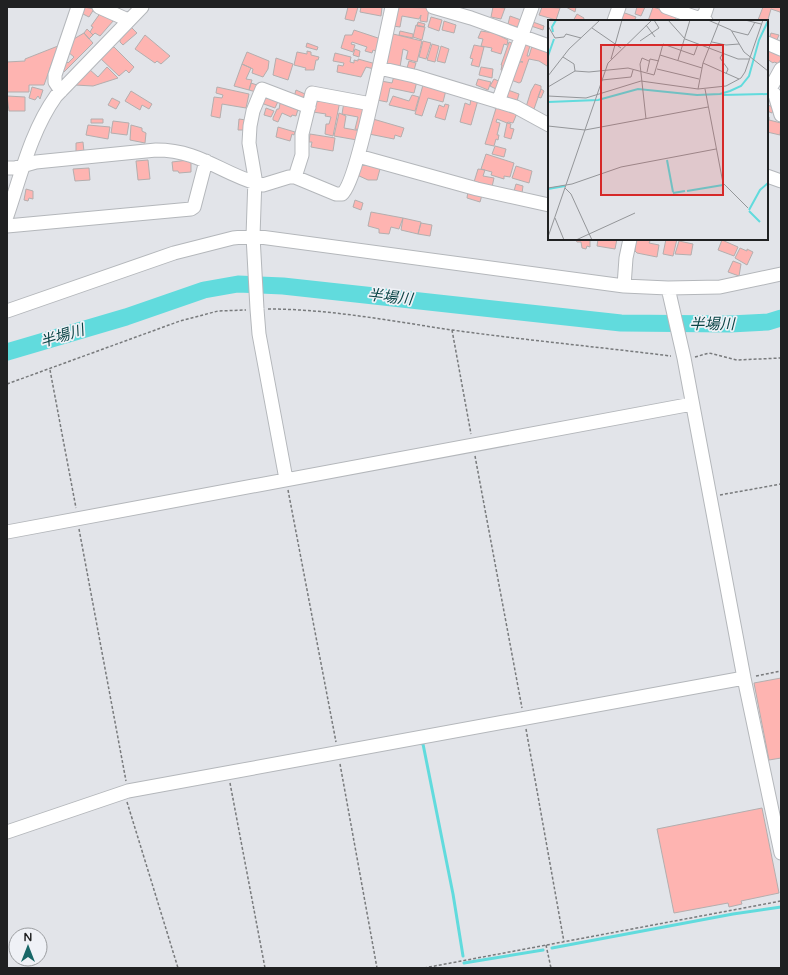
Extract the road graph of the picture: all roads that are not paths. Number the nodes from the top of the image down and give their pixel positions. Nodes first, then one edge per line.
1 (78, 7) edge
2 (99, 7) edge
3 (142, 7) edge
4 (392, 7) edge
5 (433, 7) edge
6 (532, 7) edge
7 (619, 7) edge
8 (666, 7) edge
9 (708, 7) edge
10 (128, 20) junction
11 (614, 20) edge
12 (701, 20) edge
13 (522, 36) junction
14 (768, 44) edge
15 (548, 46) edge
16 (781, 50) edge
17 (380, 68) junction
18 (781, 69) edge
19 (61, 91) junction
20 (498, 102) junction
21 (371, 104) junction
22 (309, 106) junction
23 (781, 115) edge
24 (548, 124) edge
25 (358, 156) junction
26 (206, 161) junction
27 (24, 166) junction
28 (7, 168) edge
29 (768, 176) edge
30 (295, 177) junction
31 (781, 181) edge
32 (254, 183) junction
33 (548, 205) edge
34 (7, 216) edge
35 (7, 226) edge
36 (253, 239) junction
37 (630, 240) edge
38 (781, 274) edge
39 (624, 286) junction
40 (669, 290) junction
41 (7, 311) edge
42 (692, 404) junction
43 (286, 479) junction
44 (7, 532) edge
45 (744, 678) junction
46 (7, 832) edge
47 (781, 853) edge

1 - 19 street
2 - 10 street
3 - 10 street
4 - 17 street
5 - 13 street
6 - 13 street
7 - 11 street
8 - 12 street
9 - 12 street
10 - 19 street
13 - 15 street
13 - 20 street
14 - 16 street
17 - 20 street
17 - 21 street
18 - 23 street
19 - 27 street
20 - 24 street
21 - 22 street
21 - 25 street
22 - 30 street
22 - 32 street
25 - 30 street
25 - 33 street
26 - 27 street
26 - 32 street
26 - 35 street
27 - 28 street
27 - 34 street
29 - 31 street
30 - 32 street
32 - 36 street
36 - 39 street
36 - 41 street
36 - 43 street
37 - 39 street
38 - 40 street
39 - 40 street
40 - 42 street
42 - 43 street
42 - 45 street
43 - 44 street
45 - 46 street
45 - 47 street

